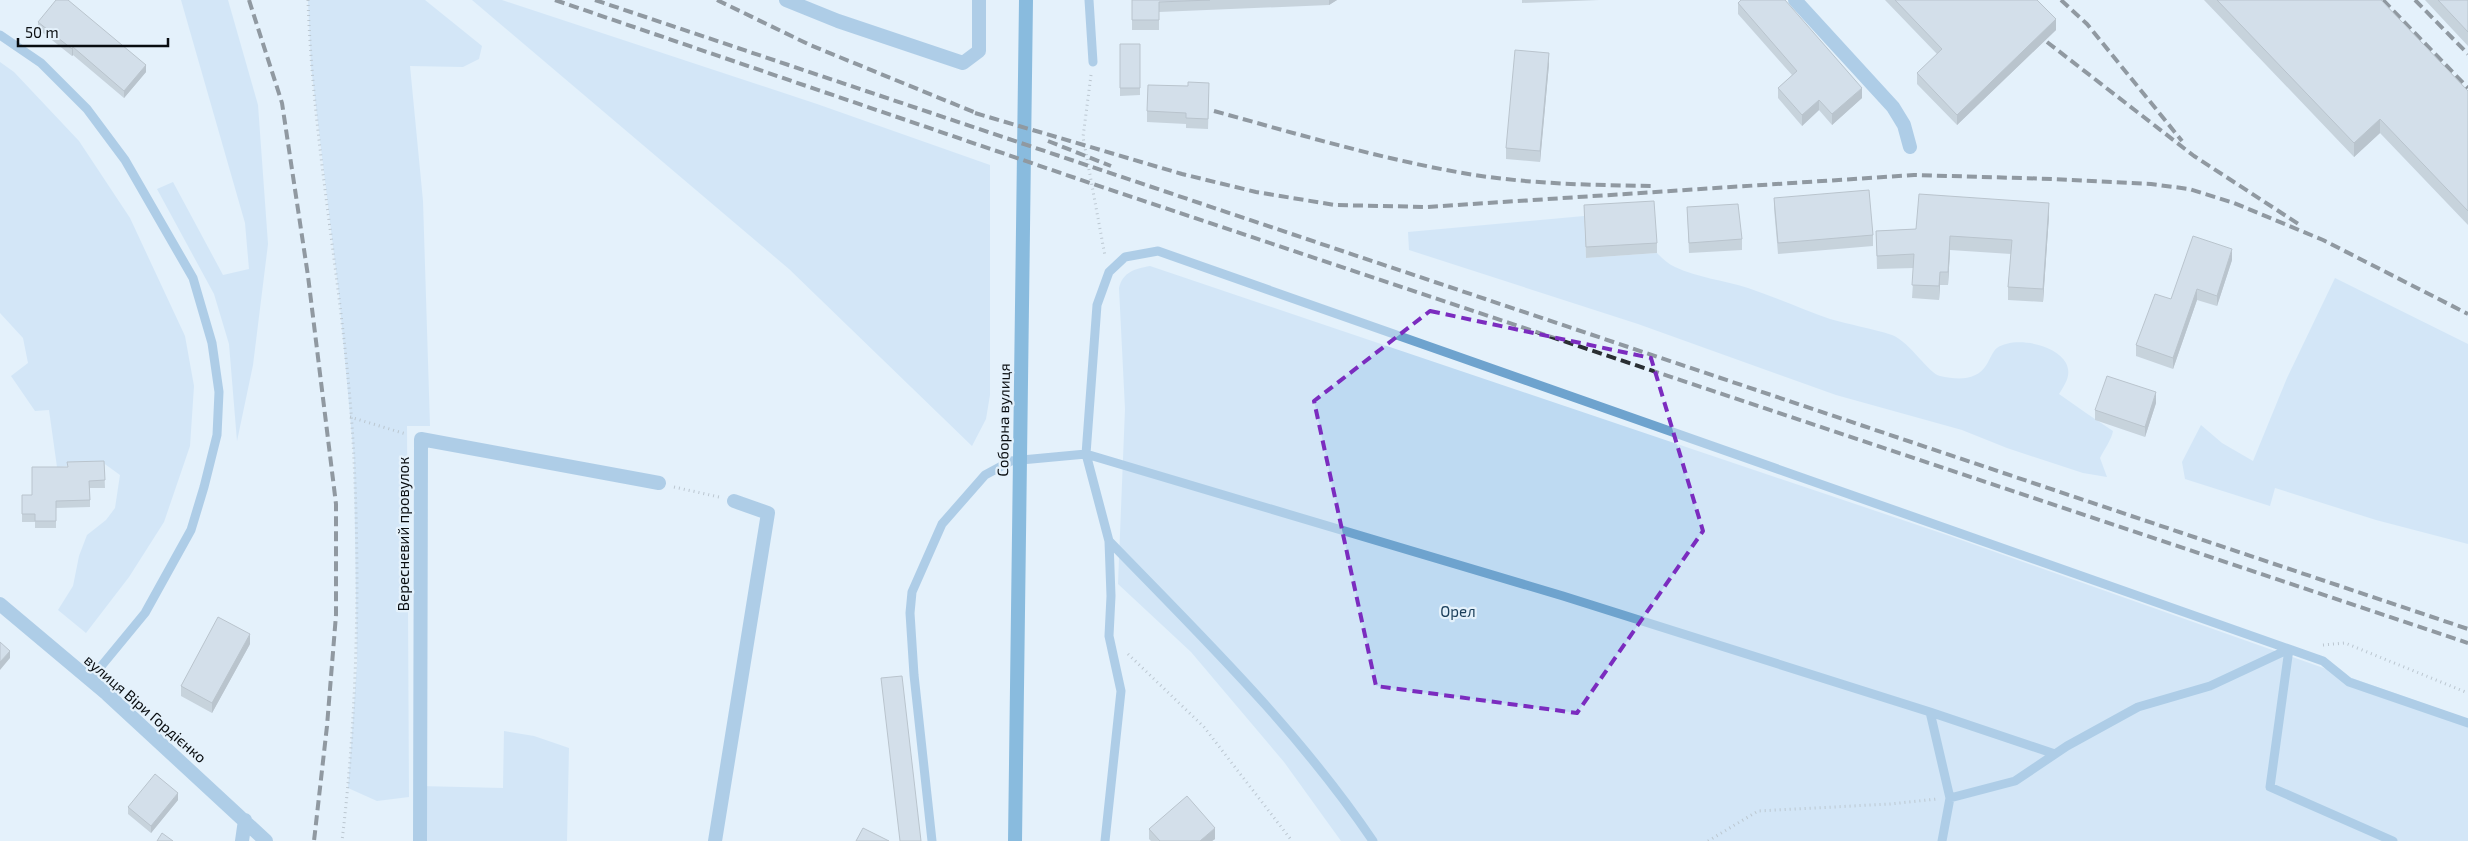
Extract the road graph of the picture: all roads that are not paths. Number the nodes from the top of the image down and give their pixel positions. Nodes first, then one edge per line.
1 (786, 0) edge
2 (979, 0) edge
3 (1026, 0) edge
4 (1089, 0) edge
5 (1794, 0) edge
6 (0, 35) edge
7 (1092, 62) road end
8 (1910, 147) dead end
9 (1086, 454) junction
10 (659, 483) road end
11 (734, 501) road end
12 (1109, 541) junction
13 (0, 604) edge
14 (2289, 649) junction
15 (89, 680) junction
16 (1930, 712) junction
17 (2468, 723) edge
18 (2055, 754) junction
19 (1950, 798) junction
20 (245, 820) junction
21 (242, 841) edge
22 (266, 841) edge
23 (420, 841) edge
24 (714, 841) edge
25 (932, 841) edge
26 (1015, 841) edge
27 (1105, 841) edge
28 (1373, 841) edge
29 (1942, 841) edge
30 (2393, 841) edge

1 - 2 street
3 - 26 main road, Соборна вулиця
4 - 7 lane
5 - 8 street
6 - 15 lane
9 - 12 lane
9 - 14 lane
9 - 16 lane
9 - 25 lane
10 - 23 street, Вересневий провулок
11 - 24 street
12 - 27 lane
12 - 28 lane
13 - 15 street, вулиця Віри Гордієнко
14 - 17 lane
14 - 18 lane
14 - 30 lane
15 - 20 street, вулиця Віри Гордієнко
16 - 18 lane
16 - 19 lane
18 - 19 lane
19 - 29 lane
20 - 21 street
20 - 22 street, вулиця Віри Гордієнко

